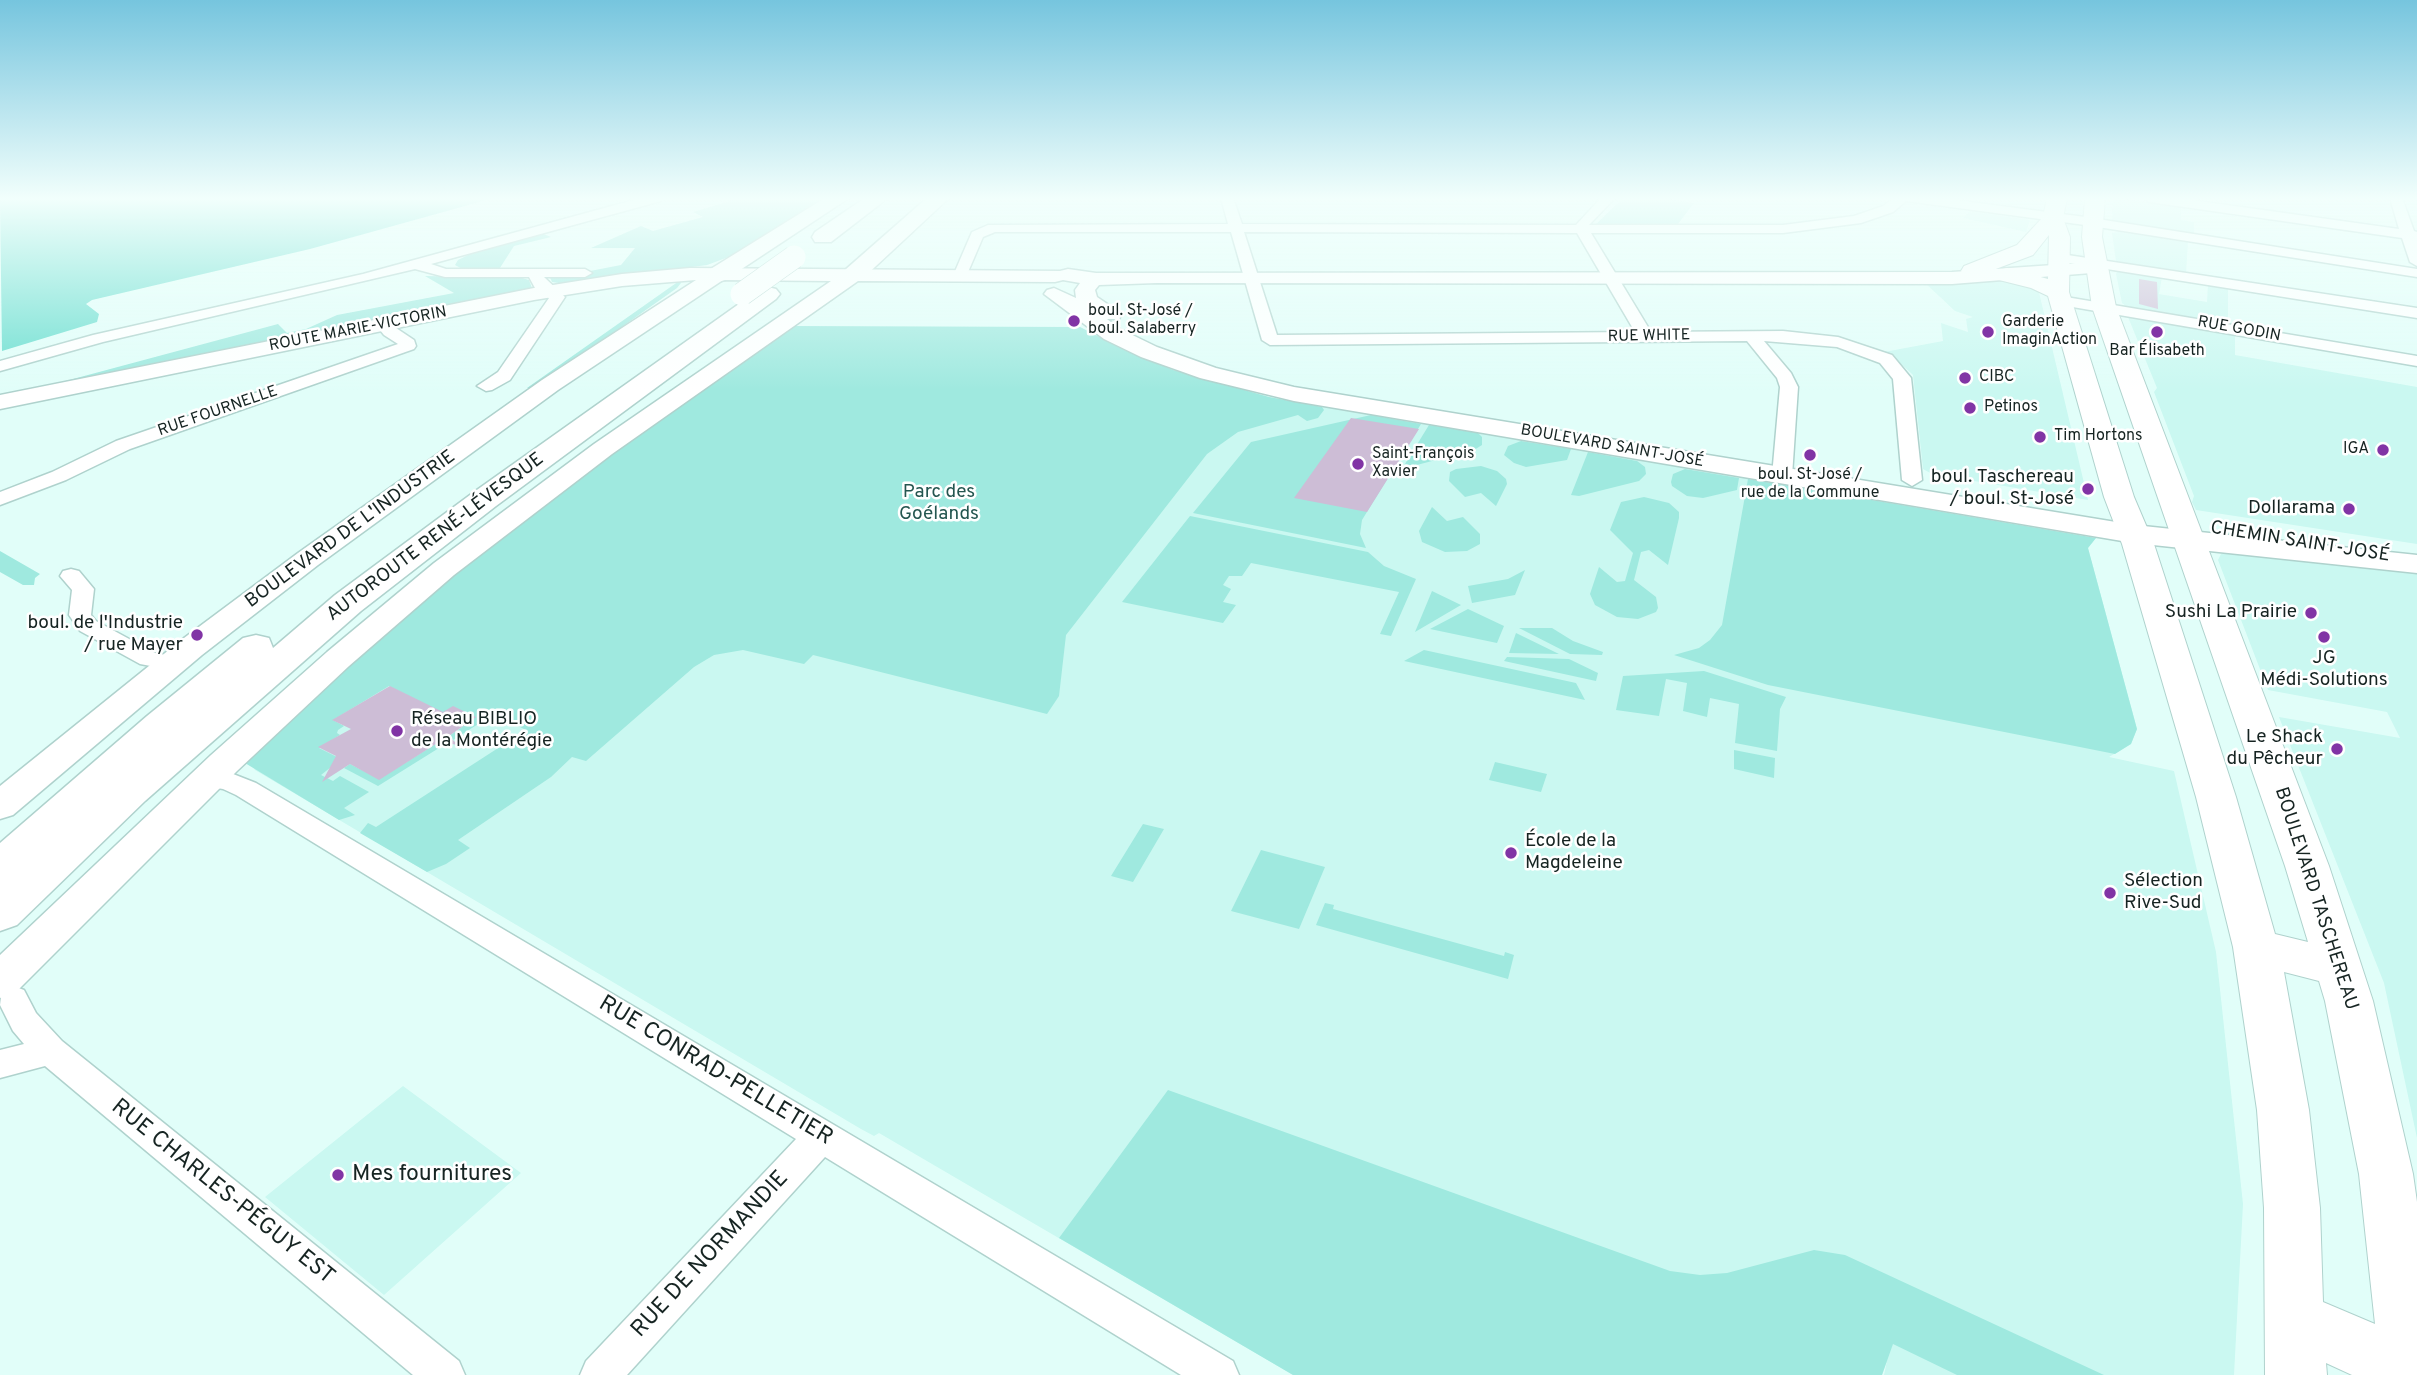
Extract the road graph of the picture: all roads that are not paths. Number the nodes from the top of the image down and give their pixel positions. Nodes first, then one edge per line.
1 (426, 262) edge
2 (452, 262) edge
3 (722, 262) edge
4 (748, 262) edge
5 (785, 262) edge
6 (806, 262) edge
7 (867, 262) edge
8 (969, 262) edge
9 (1246, 262) edge
10 (1601, 262) edge
11 (1994, 262) edge
12 (2060, 262) edge
13 (2102, 262) edge
14 (2347, 262) edge
15 (416, 265) junction
16 (2103, 266) junction
17 (1972, 271) junction
18 (585, 273) dead end
19 (2417, 273) edge
20 (459, 274) junction
21 (690, 274) junction
22 (853, 275) junction
23 (2007, 275) joint
24 (965, 276) junction
25 (1250, 277) junction
26 (1864, 277) junction
27 (1610, 278) junction
28 (2060, 278) junction
29 (542, 283) junction
30 (1087, 284) junction
31 (1049, 285) junction
32 (743, 287) junction
33 (2104, 307) junction
34 (2417, 313) edge
35 (384, 325) junction
36 (1751, 335) junction
37 (1646, 337) junction
38 (2417, 360) edge
39 (0, 366) edge
40 (486, 386) dead end
41 (0, 402) edge
42 (1782, 467) junction
43 (1912, 480) junction
44 (0, 499) edge
45 (2130, 524) junction
46 (2186, 533) junction
47 (2417, 564) edge
48 (71, 576) dead end
49 (172, 663) junction
50 (2184, 695) junction
51 (2250, 707) junction
52 (208, 779) junction
53 (0, 806) edge
54 (0, 868) edge
55 (0, 914) edge
56 (2256, 947) junction
57 (2339, 968) junction
58 (6, 985) edge
59 (50, 1051) junction
60 (0, 1065) edge
61 (822, 1136) junction
62 (2296, 1348) edge
63 (2411, 1373) edge
64 (445, 1375) edge
65 (600, 1375) edge
66 (1219, 1375) edge

1 - 15 street
2 - 20 street
3 - 21 highway
4 - 32 highway
5 - 32 highway, AUTOROUTE RENÉ-LÉVESQUE, bridge
6 - 32 highway, AUTOROUTE RENÉ-LÉVESQUE
7 - 22 highway
8 - 24 street
9 - 25 street
10 - 27 street
11 - 17 main road
12 - 28 main road
13 - 16 main road, BOULEVARD TASCHEREAU
14 - 19 street
15 - 20 street
15 - 39 street
16 - 28 street
16 - 33 main road, BOULEVARD TASCHEREAU
16 - 34 street
17 - 26 street
17 - 28 street
18 - 29 street
20 - 29 street
21 - 29 street, ROUTE MARIE-VICTORIN
21 - 32 street, ROUTE MARIE-VICTORIN
22 - 24 street, ROUTE MARIE-VICTORIN
22 - 32 street, ROUTE MARIE-VICTORIN
22 - 52 street
23 - 26 street
23 - 28 main road
24 - 31 street, ROUTE MARIE-VICTORIN
25 - 27 street
25 - 30 street
25 - 37 street, RUE WHITE
26 - 27 street
27 - 37 street
28 - 33 street, RUE GODIN
28 - 45 main road
29 - 35 street, ROUTE MARIE-VICTORIN
29 - 40 street
30 - 31 street
30 - 42 street, BOULEVARD SAINT-JOSÉ
31 - 42 street, BOULEVARD SAINT-JOSÉ
32 - 49 street, BOULEVARD DE L'INDUSTRIE
32 - 54 highway, AUTOROUTE RENÉ-LÉVESQUE
32 - 55 highway, AUTOROUTE RENÉ-LÉVESQUE
33 - 38 street, RUE GODIN
33 - 46 main road, BOULEVARD TASCHEREAU
35 - 41 street, ROUTE MARIE-VICTORIN
35 - 44 street, RUE FOURNELLE
36 - 37 street, RUE WHITE
36 - 42 street
36 - 43 street, RUE WHITE
42 - 43 street, BOULEVARD SAINT-JOSÉ
42 - 45 street, BOULEVARD SAINT-JOSÉ
43 - 45 street, BOULEVARD SAINT-JOSÉ
45 - 46 street, BOULEVARD SAINT-JOSÉ
45 - 50 main road
46 - 47 street, CHEMIN SAINT-JOSÉ
46 - 51 main road, BOULEVARD TASCHEREAU
48 - 49 street
49 - 53 street, BOULEVARD DE L'INDUSTRIE
50 - 51 main road
50 - 56 main road
51 - 57 main road, BOULEVARD TASCHEREAU
52 - 58 street
52 - 61 street, RUE CONRAD-PELLETIER
56 - 57 main road
56 - 62 main road
57 - 63 main road, BOULEVARD TASCHEREAU
58 - 59 street, RUE CHARLES-PÉGUY EST
59 - 60 street
59 - 64 street, RUE CHARLES-PÉGUY EST
61 - 65 street, RUE DE NORMANDIE
61 - 66 street, RUE CONRAD-PELLETIER
62 - 63 main road

